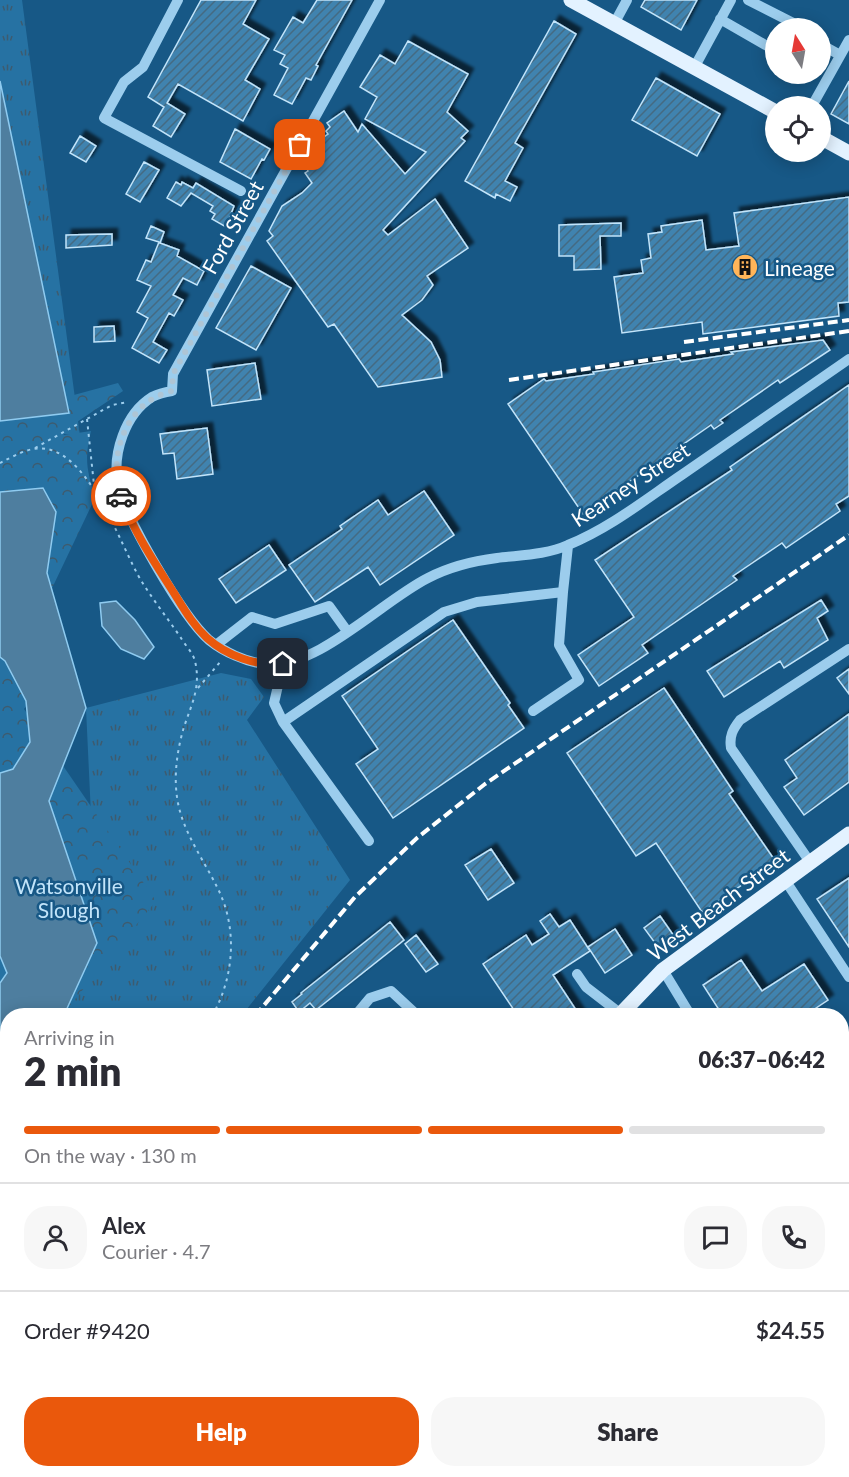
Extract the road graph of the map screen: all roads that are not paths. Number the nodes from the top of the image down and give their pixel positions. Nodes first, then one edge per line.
1 (178, 0) edge
2 (380, 0) edge
3 (571, 0) edge
4 (627, 0) edge
5 (731, 0) edge
6 (748, 0) edge
7 (783, 18) edge
8 (720, 20) junction
9 (614, 24) junction
10 (848, 43) edge
11 (765, 45) edge
12 (831, 50) edge
13 (840, 55) junction
14 (694, 68) junction
15 (817, 96) edge
16 (765, 106) edge
17 (831, 143) edge
18 (849, 153) edge
19 (241, 191) dead end
20 (849, 359) edge
21 (127, 427) joint
22 (568, 546) junction
23 (563, 592) junction
24 (347, 631) junction
25 (216, 645) junction
26 (849, 649) edge
27 (283, 664) junction
28 (533, 711) dead end
29 (283, 722) junction
30 (849, 834) edge
31 (369, 842) dead end
32 (810, 862) junction
33 (785, 880) junction
34 (663, 970) junction
35 (577, 974) dead end
36 (849, 978) edge
37 (362, 1008) edge
38 (409, 1008) edge
39 (612, 1008) edge
40 (627, 1008) edge
41 (686, 1008) edge

1 - 19 street
2 - 21 street, Ford Street
3 - 9 main road
4 - 9 street
5 - 8 street
6 - 7 street
8 - 11 street
8 - 14 street
9 - 14 main road
10 - 13 street
12 - 13 street
13 - 15 street
14 - 16 main road
17 - 18 main road
20 - 22 street, Kearney Street
21 - 25 street, Kearney Street
22 - 23 street
22 - 24 street, Kearney Street
23 - 28 street
23 - 29 street
24 - 25 street
24 - 27 street, Kearney Street
25 - 27 street, Kearney Street
26 - 32 street
27 - 29 street
29 - 31 street
30 - 32 main road, West Beach Street
32 - 33 main road, West Beach Street
33 - 34 main road, West Beach Street
33 - 36 street
34 - 40 main road, West Beach Street
34 - 41 street
35 - 39 street
37 - 38 street

